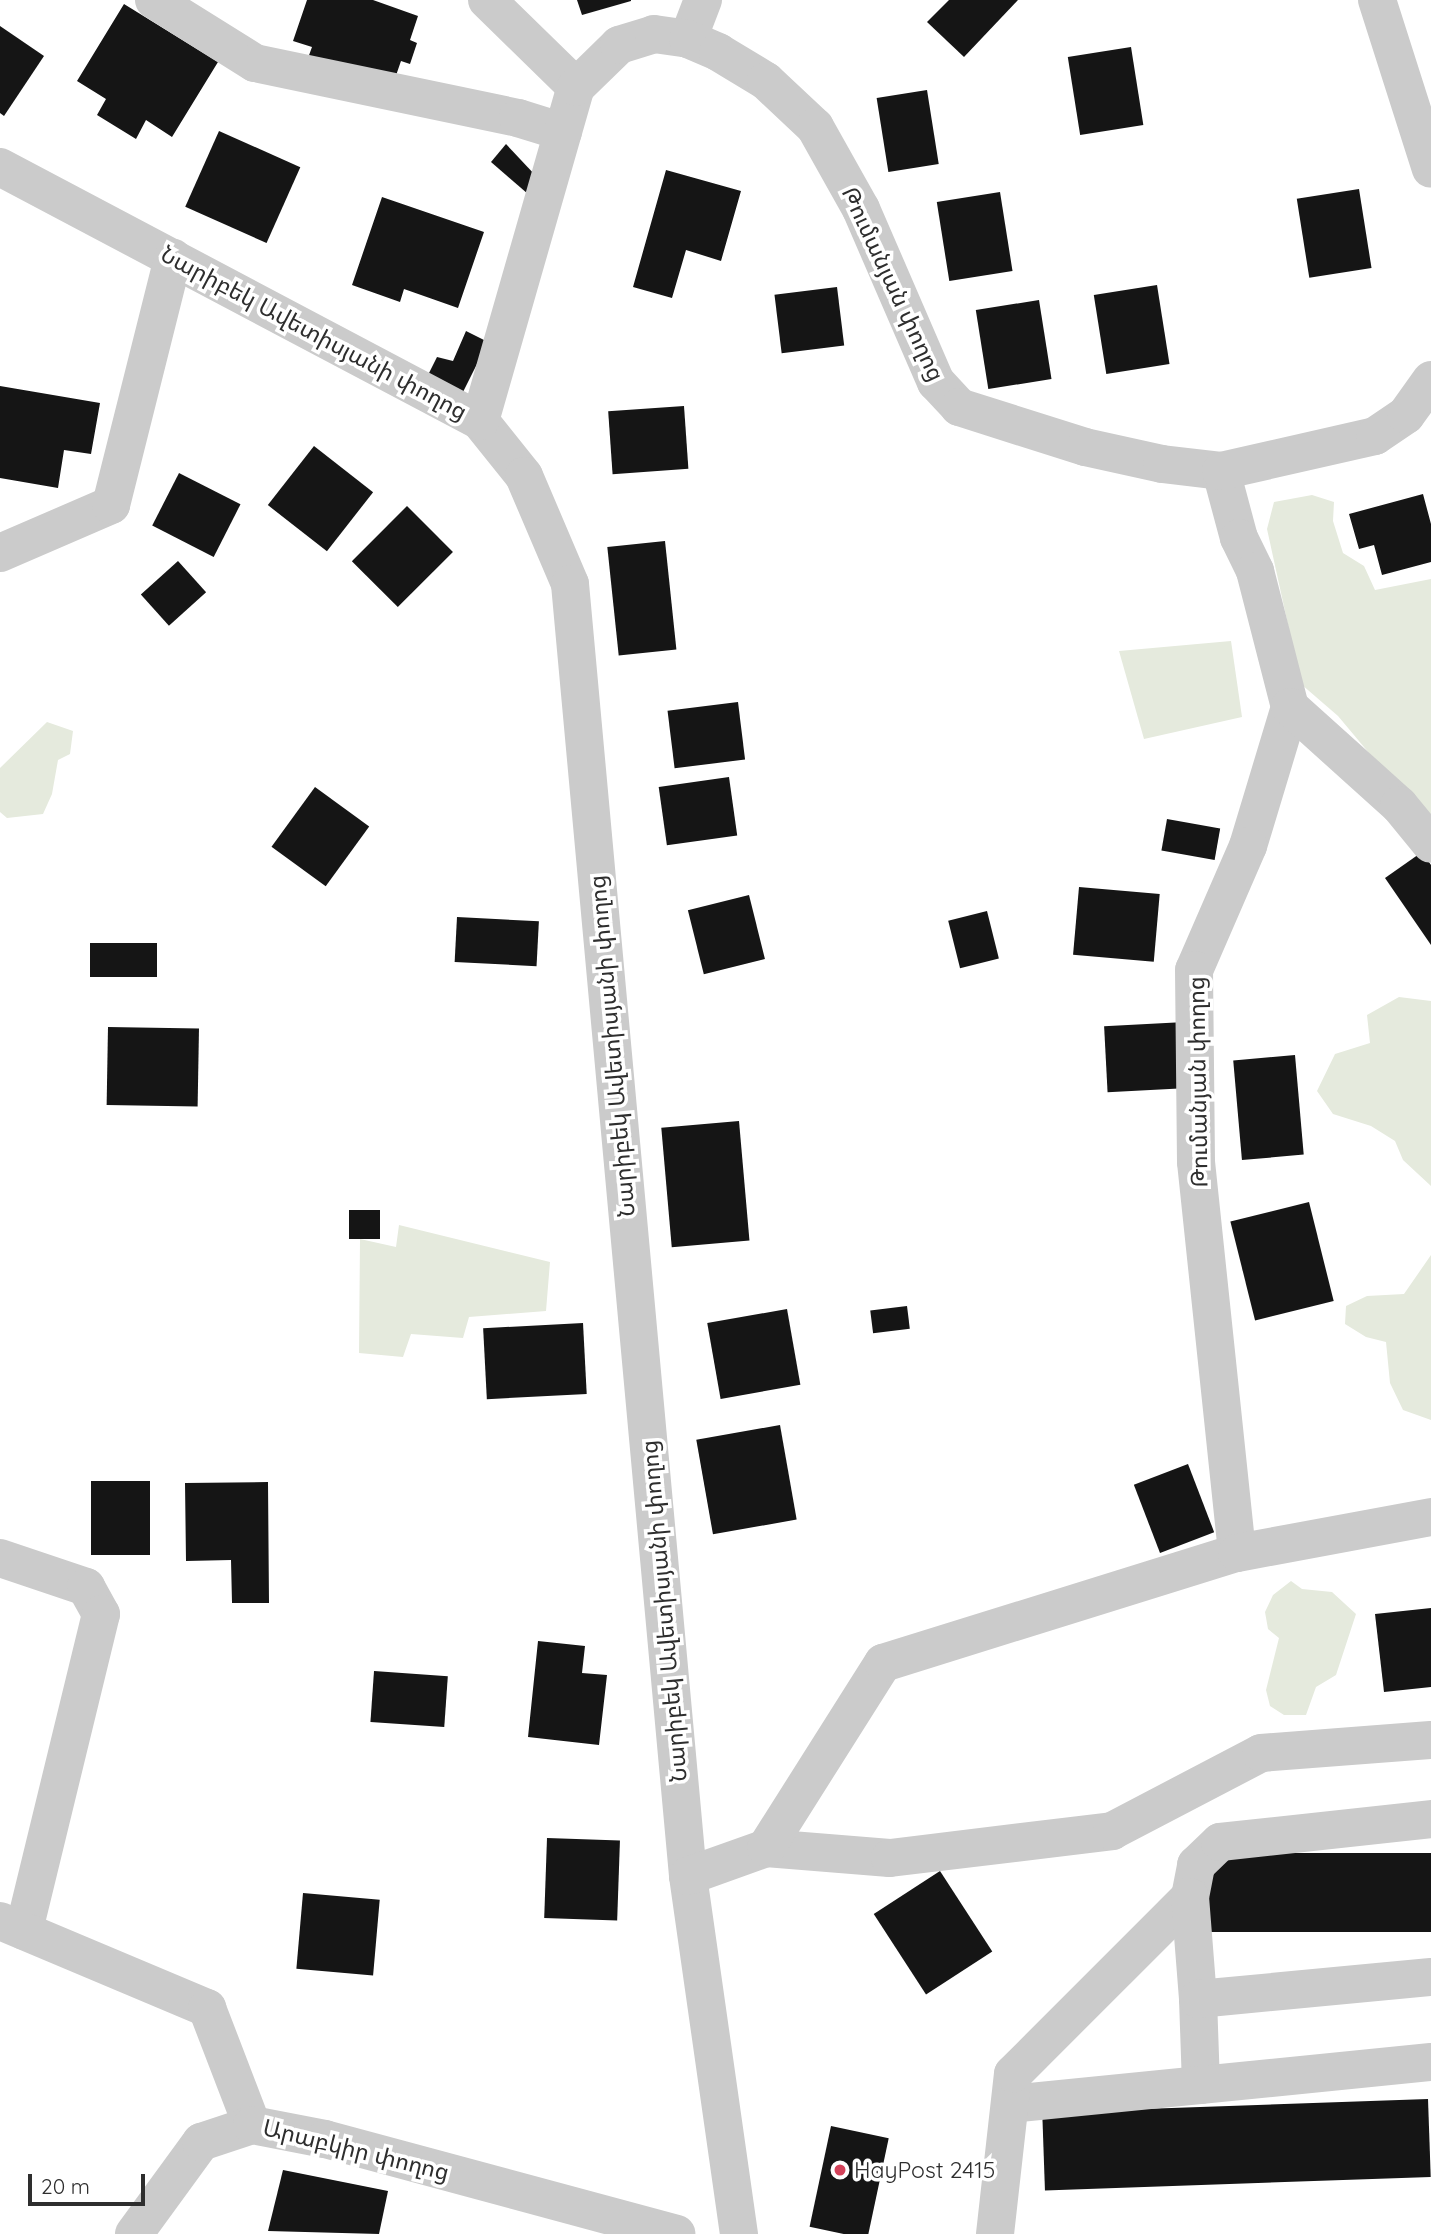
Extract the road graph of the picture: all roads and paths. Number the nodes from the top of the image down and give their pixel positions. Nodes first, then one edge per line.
1 (154, 0) edge
2 (487, 0) edge
3 (703, 0) edge
4 (1377, 0) edge
5 (688, 39) junction
6 (576, 87) junction
7 (563, 132) junction
8 (0, 167) edge
9 (1431, 169) edge
10 (173, 258) junction
11 (1431, 380) edge
12 (480, 421) junction
13 (1222, 471) junction
14 (0, 553) edge
15 (1290, 707) junction
16 (1431, 844) edge
17 (1431, 1517) edge
18 (1237, 1553) junction
19 (0, 1558) edge
20 (1431, 1740) edge
21 (1431, 1819) edge
22 (766, 1848) junction
23 (688, 1876) junction
24 (1190, 1897) junction
25 (12, 1926) edge
26 (1431, 1977) edge
27 (1198, 1998) junction
28 (1431, 2062) edge
29 (1200, 2085) junction
30 (1010, 2104) junction
31 (252, 2125) junction
32 (134, 2234) edge
33 (676, 2234) edge
34 (739, 2234) edge
35 (995, 2234) edge

1 - 7 street
2 - 6 street
3 - 5 street
4 - 9 street
5 - 6 street, Թումանյան փողոց
5 - 13 street, Թումանյան փողոց
6 - 7 street
7 - 12 street
8 - 10 street, Նարիբեկ Ավետիսյանի փողոց
10 - 12 street, Նարիբեկ Ավետիսյանի փողոց
10 - 14 street
11 - 13 street, Թումանյան փողոց
12 - 23 street, Նարիբեկ Ավետիսյանի փողոց
13 - 15 street
15 - 16 street
15 - 18 street, Թումանյան փողոց
17 - 18 street
18 - 22 street
19 - 25 street
20 - 22 street
21 - 24 street
22 - 23 street
23 - 34 street, Նարիբեկ Ավետիսյանի փողոց
24 - 27 street
24 - 30 street
25 - 31 street, Արաբկիր փողոց
26 - 27 street
27 - 29 street
28 - 29 street
29 - 30 street
30 - 35 street
31 - 32 street
31 - 33 street, Արաբկիր փողոց

